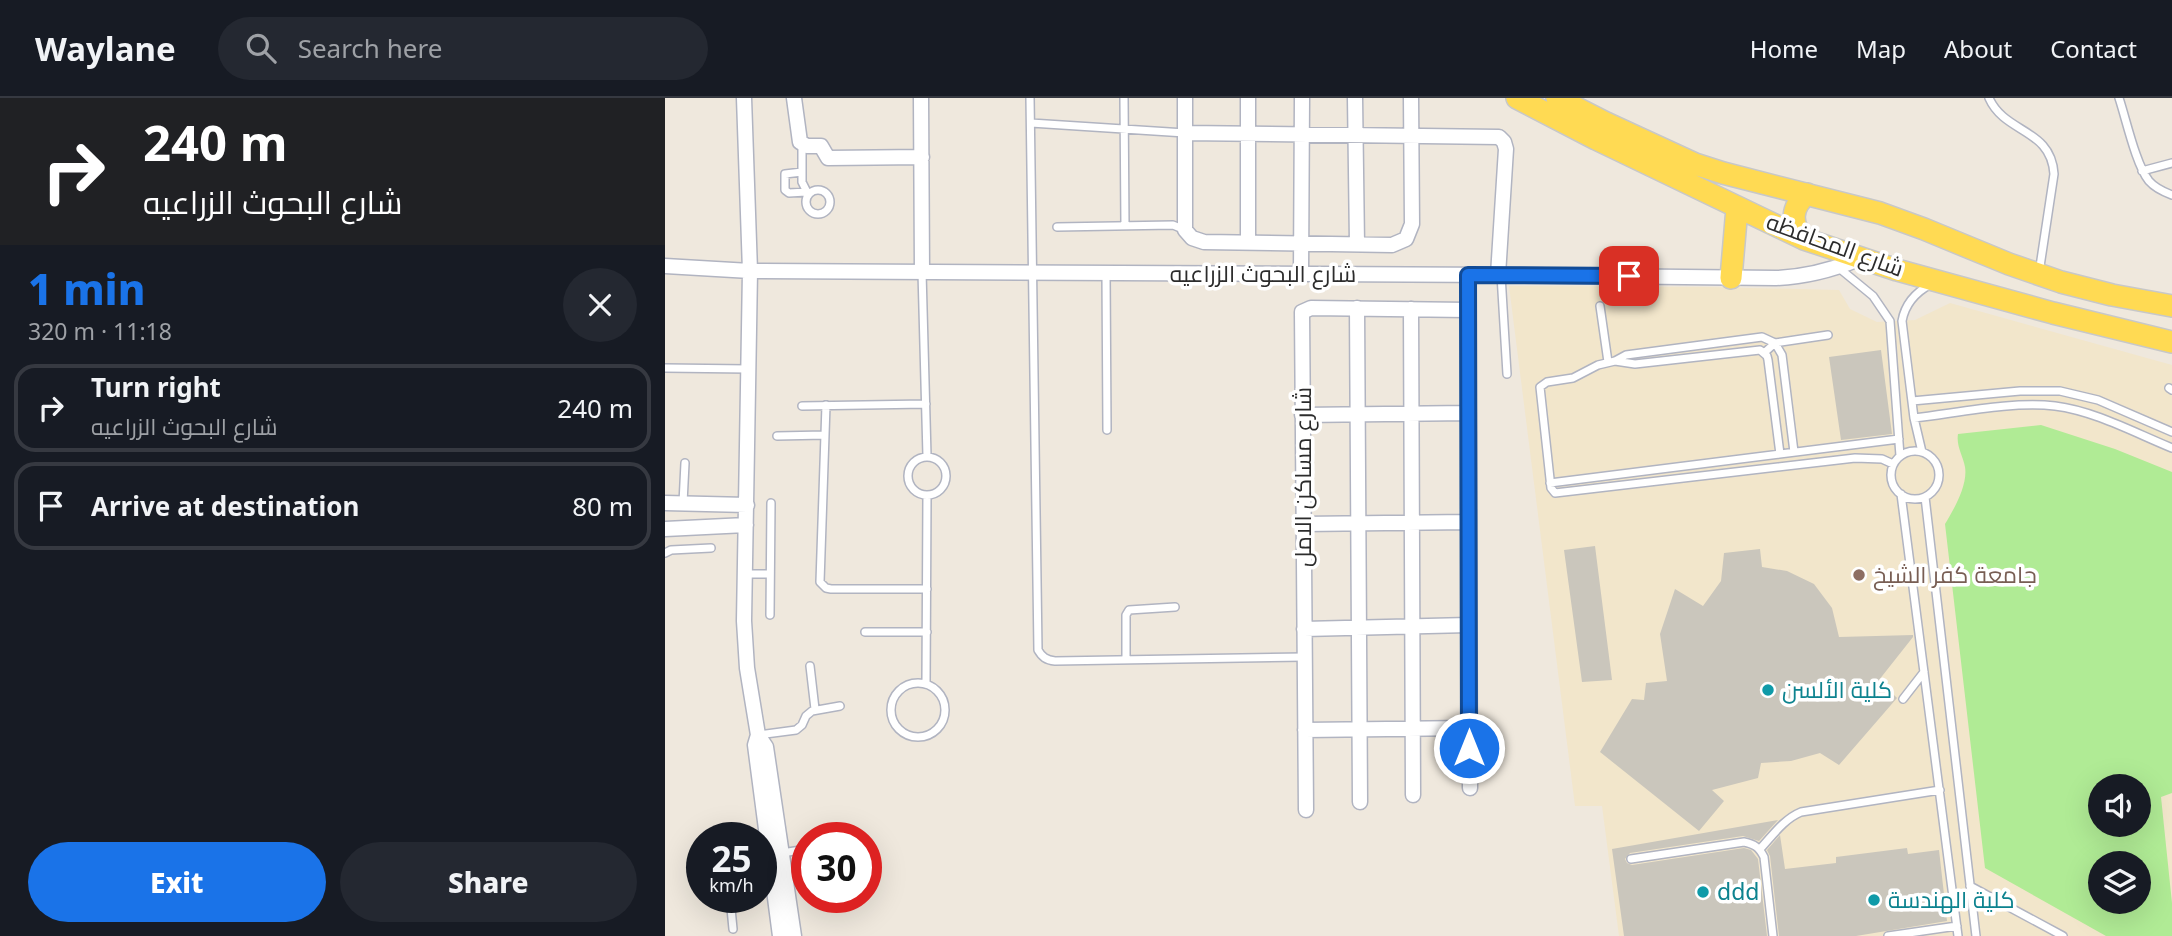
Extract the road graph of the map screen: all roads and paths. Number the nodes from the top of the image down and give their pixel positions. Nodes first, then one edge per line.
1 (744, 98) edge
2 (794, 98) edge
3 (921, 98) edge
4 (1030, 98) edge
5 (1124, 98) edge
6 (1185, 98) edge
7 (1248, 98) edge
8 (1301, 98) edge
9 (1355, 98) edge
10 (1411, 98) edge
11 (1517, 98) edge
12 (1557, 98) edge
13 (1989, 98) edge
14 (2119, 98) edge
15 (1031, 123) junction
16 (1124, 129) junction
17 (1185, 134) junction
18 (1248, 134) junction
19 (1301, 135) junction
20 (1355, 135) junction
21 (1411, 135) junction
22 (801, 144) junction
23 (922, 157) junction
24 (2172, 163) edge
25 (2143, 171) junction
26 (801, 172) junction
27 (1807, 194) junction
28 (2172, 195) edge
29 (1737, 208) junction
30 (1125, 226) junction
31 (1057, 227) dead end
32 (1185, 230) junction
33 (1804, 239) junction
34 (1248, 243) junction
35 (1301, 244) junction
36 (1357, 244) junction
37 (1859, 259) junction
38 (665, 266) edge
39 (1839, 267) junction
40 (750, 271) junction
41 (922, 272) junction
42 (1034, 272) junction
43 (1106, 273) junction
44 (1301, 274) junction
45 (2038, 274) junction
46 (1468, 275) junction
47 (1499, 275) junction
48 (1731, 278) junction
49 (1938, 281) junction
50 (1600, 306) dead end
51 (2172, 306) edge
52 (1357, 308) junction
53 (1411, 309) junction
54 (1468, 310) junction
55 (1828, 335) dead end
56 (2172, 342) edge
57 (1775, 343) junction
58 (1764, 353) junction
59 (1611, 361) junction
60 (665, 368) edge
61 (748, 369) junction
62 (1507, 374) dead end
63 (1912, 401) junction
64 (926, 404) junction
65 (826, 405) junction
66 (802, 406) dead end
67 (1468, 413) junction
68 (1411, 414) junction
69 (1302, 415) junction
70 (1358, 415) junction
71 (1914, 418) junction
72 (1107, 430) dead end
73 (2172, 432) edge
74 (825, 435) junction
75 (777, 436) dead end
76 (1899, 439) junction
77 (2172, 448) edge
78 (1794, 452) junction
79 (1922, 452) junction
80 (1780, 454) junction
81 (927, 456) junction
82 (1900, 456) junction
83 (685, 463) dead end
84 (1893, 464) junction
85 (1550, 483) junction
86 (1901, 494) junction
87 (927, 495) junction
88 (1925, 497) junction
89 (771, 502) dead end
90 (665, 503) edge
91 (683, 503) junction
92 (747, 505) junction
93 (1468, 522) junction
94 (1412, 523) junction
95 (1303, 524) junction
96 (1358, 524) junction
97 (746, 525) junction
98 (665, 528) edge
99 (684, 528) junction
100 (712, 548) dead end
101 (665, 553) edge
102 (744, 574) junction
103 (770, 574) junction
104 (927, 589) junction
105 (1175, 607) dead end
106 (770, 615) dead end
107 (1469, 625) junction
108 (1412, 626) junction
109 (1359, 628) junction
110 (1304, 629) junction
111 (865, 632) dead end
112 (926, 632) junction
113 (1304, 657) junction
114 (1126, 660) junction
115 (810, 666) dead end
116 (1924, 672) junction
117 (926, 684) junction
118 (1903, 699) dead end
119 (840, 706) dead end
120 (815, 709) junction
121 (1469, 728) junction
122 (1413, 729) junction
123 (1305, 730) junction
124 (1360, 730) junction
125 (758, 735) junction
126 (1470, 788) dead end
127 (1940, 790) junction
128 (1413, 795) dead end
129 (1360, 802) dead end
130 (1305, 810) dead end
131 (762, 822) edge
132 (1760, 849) junction
133 (791, 852) edge
134 (782, 853) junction
135 (1631, 859) dead end
136 (1971, 886) junction
137 (731, 913) edge
138 (775, 913) edge
139 (1957, 926) junction
140 (733, 929) dead end
141 (780, 936) edge
142 (794, 936) edge
143 (1773, 936) edge
144 (1888, 936) edge
145 (1958, 936) edge
146 (1976, 936) edge
147 (2063, 936) edge

1 - 40 street
2 - 22 street
3 - 23 street
4 - 15 lane
5 - 16 lane
6 - 17 street
7 - 18 street
8 - 19 street
9 - 20 street
10 - 21 street
11 - 29 main road, شارع المحافظه
12 - 27 main road, شارع المحافظه
13 - 45 lane
14 - 25 lane
15 - 16 lane
15 - 42 lane
16 - 17 lane
16 - 30 lane
17 - 18 street
17 - 32 street
18 - 19 street
18 - 34 street
19 - 20 street
19 - 35 street
20 - 21 street
20 - 36 street
21 - 36 street
21 - 47 street
22 - 23 street
22 - 26 lane
23 - 41 street
24 - 25 lane
25 - 28 lane
26 - 26 lane
27 - 33 main road
27 - 45 main road, شارع المحافظه
29 - 33 main road, شارع المحافظه
29 - 48 main road
30 - 31 lane
30 - 32 lane
32 - 34 street
33 - 37 main road, شارع المحافظه
34 - 35 street
35 - 36 street
35 - 44 street
37 - 39 street, شارع البحوث الزراعيه
37 - 49 main road, شارع المحافظه
38 - 40 street, شارع البحوث الزراعيه
39 - 48 street, شارع البحوث الزراعيه
39 - 76 lane
40 - 41 street, شارع البحوث الزراعيه
40 - 61 street
41 - 42 street, شارع البحوث الزراعيه
41 - 64 lane
42 - 43 street, شارع البحوث الزراعيه
42 - 114 lane
43 - 44 street, شارع البحوث الزراعيه
43 - 72 lane
44 - 46 street, شارع البحوث الزراعيه
45 - 51 main road, شارع المحافظه
46 - 47 street, شارع البحوث الزراعيه
46 - 54 street
47 - 48 street, شارع البحوث الزراعيه
47 - 62 lane
49 - 56 main road, شارع المحافظه
49 - 63 lane
50 - 59 lane
52 - 53 street, شارع مساكن الامل
52 - 69 street, شارع مساكن الامل
52 - 70 street
53 - 54 street, شارع مساكن الامل
53 - 68 street
54 - 67 street
55 - 57 lane
57 - 58 lane
57 - 59 lane
57 - 78 lane
58 - 59 lane
58 - 80 lane
59 - 85 lane
60 - 61 lane
61 - 92 street
63 - 71 lane
63 - 73 lane
64 - 65 lane
64 - 81 lane
65 - 66 lane
65 - 74 lane
67 - 68 street
67 - 93 street
68 - 70 street
68 - 94 street
69 - 70 street
69 - 95 street, شارع مساكن الامل
70 - 96 street
71 - 77 lane
71 - 79 lane
74 - 75 lane
74 - 104 lane
76 - 78 lane
76 - 82 lane
78 - 80 lane
79 - 82 lane
79 - 88 lane
80 - 85 lane
81 - 87 lane
81 - 87 lane
82 - 84 lane
83 - 91 lane
84 - 85 lane
84 - 86 lane
86 - 88 lane
86 - 116 lane
87 - 104 lane
88 - 136 lane
89 - 103 lane
90 - 91 street
91 - 92 street
91 - 99 street
92 - 97 street
93 - 94 street
93 - 107 street
94 - 96 street
94 - 108 street
95 - 96 street
95 - 110 street, شارع مساكن الامل
96 - 109 street
97 - 99 street
97 - 102 street
98 - 99 street
100 - 101 lane
102 - 103 lane
102 - 125 street
103 - 106 lane
104 - 112 lane
105 - 114 lane
107 - 108 street
107 - 121 street
108 - 109 street
108 - 122 street
109 - 110 street
109 - 124 street
110 - 113 street, شارع مساكن الامل
111 - 112 lane
112 - 117 lane
113 - 114 lane
113 - 123 street, شارع مساكن الامل
115 - 120 lane
116 - 118 lane
116 - 127 lane
117 - 117 lane
119 - 120 lane
120 - 125 lane
121 - 122 street
121 - 126 street
122 - 124 street
122 - 128 street
123 - 124 street
123 - 130 street, شارع مساكن الامل
124 - 129 street
125 - 131 street
125 - 134 street
127 - 132 lane
127 - 139 lane
132 - 135 lane
132 - 143 lane
133 - 134 lane
134 - 142 street
136 - 146 lane
136 - 147 lane
137 - 140 lane
138 - 141 street
139 - 144 lane
139 - 145 lane

